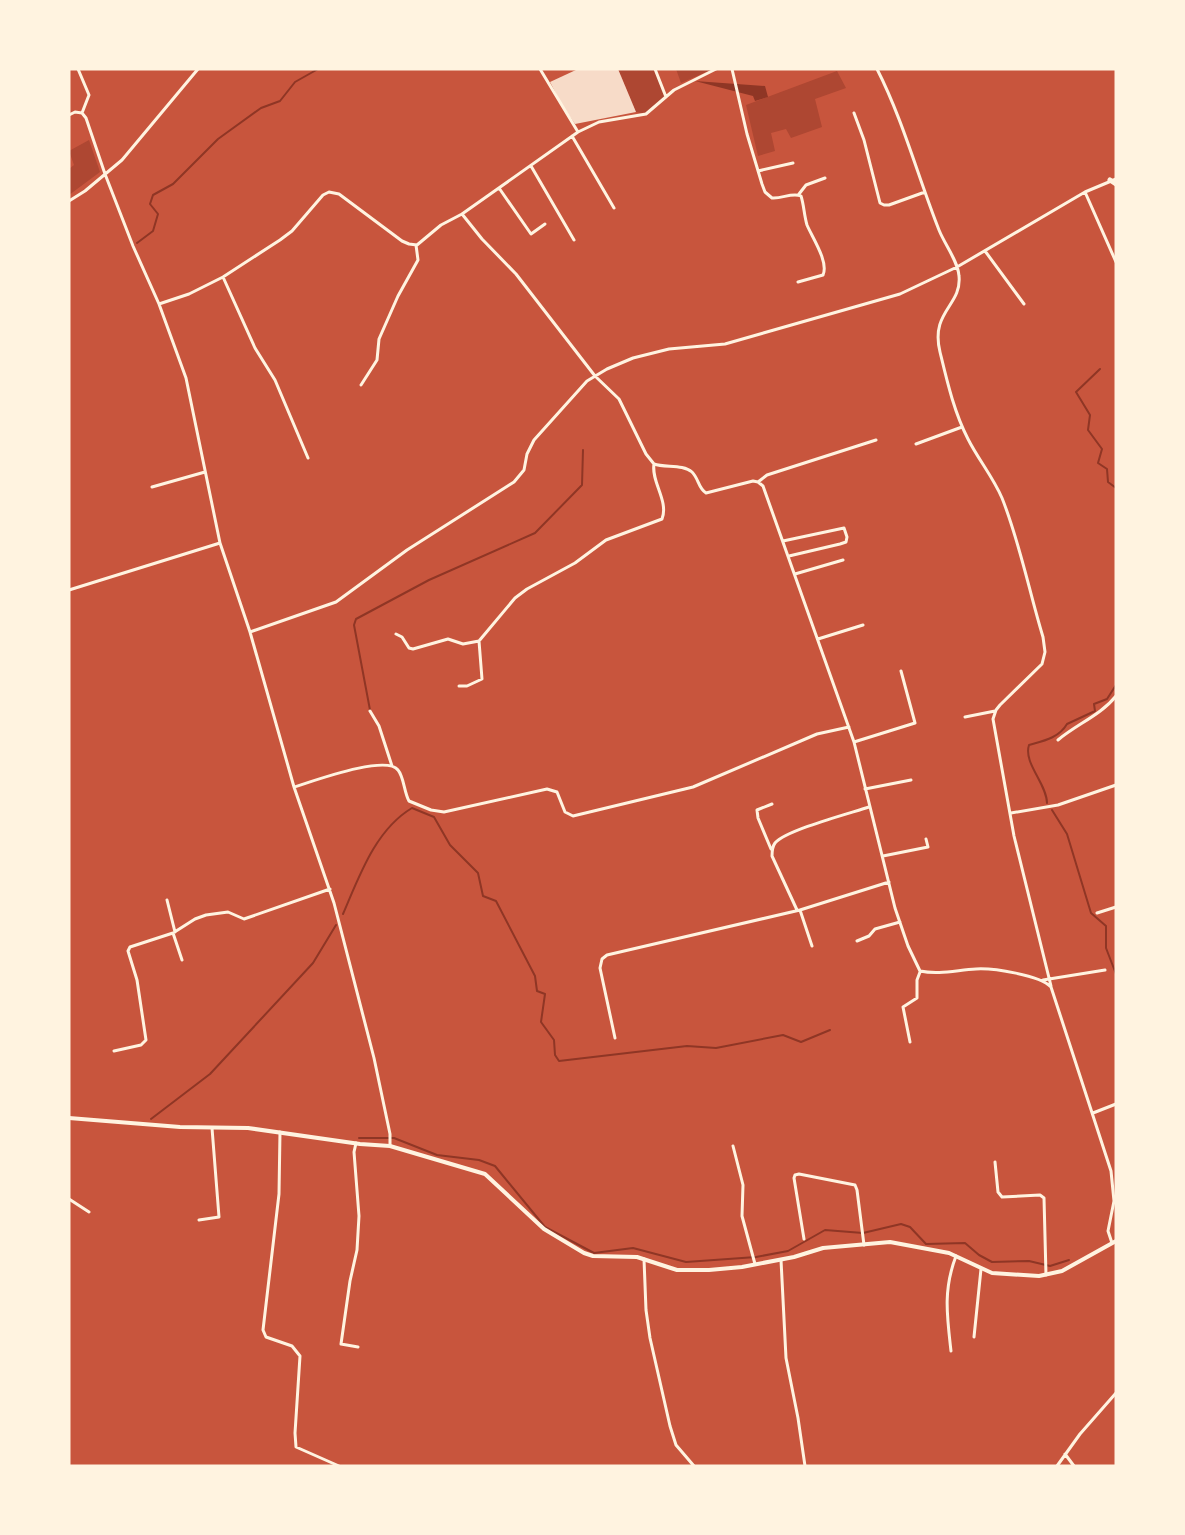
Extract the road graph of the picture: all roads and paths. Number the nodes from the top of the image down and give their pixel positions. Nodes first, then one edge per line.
1 (78, 69) edge
2 (198, 69) edge
3 (540, 69) edge
4 (655, 69) edge
5 (716, 69) edge
6 (732, 69) edge
7 (877, 69) edge
8 (666, 97) junction
9 (82, 113) junction
10 (854, 113) dead end
11 (69, 115) edge
12 (578, 132) junction
13 (572, 136) junction
14 (793, 163) dead end
15 (531, 166) junction
16 (758, 171) junction
17 (105, 174) junction
18 (825, 178) dead end
19 (1115, 182) edge
20 (499, 188) junction
21 (925, 192) junction
22 (1084, 192) junction
23 (799, 194) junction
24 (69, 201) edge
25 (614, 208) dead end
26 (462, 214) junction
27 (544, 224) dead end
28 (574, 240) dead end
29 (416, 245) junction
30 (985, 251) junction
31 (1116, 262) edge
32 (957, 267) junction
33 (223, 277) junction
34 (798, 282) dead end
35 (159, 304) junction
36 (1024, 304) dead end
37 (595, 376) junction
38 (362, 385) dead end
39 (962, 427) junction
40 (876, 441) dead end
41 (916, 444) dead end
42 (308, 458) dead end
43 (654, 464) junction
44 (205, 472) junction
45 (759, 482) junction
46 (152, 487) dead end
47 (783, 541) junction
48 (220, 543) junction
49 (789, 556) junction
50 (843, 560) dead end
51 (795, 574) junction
52 (69, 590) edge
53 (863, 625) dead end
54 (250, 632) junction
55 (396, 634) dead end
56 (818, 639) junction
57 (479, 641) junction
58 (901, 671) dead end
59 (459, 686) dead end
60 (1116, 696) edge
61 (370, 711) dead end
62 (995, 711) junction
63 (965, 717) dead end
64 (849, 727) junction
65 (1058, 740) dead end
66 (854, 742) junction
67 (392, 766) junction
68 (911, 780) dead end
69 (1116, 785) edge
70 (294, 787) junction
71 (865, 789) junction
72 (772, 804) dead end
73 (870, 807) junction
74 (1010, 814) junction
75 (926, 838) dead end
76 (772, 851) junction
77 (883, 856) junction
78 (890, 882) junction
79 (330, 889) junction
80 (167, 900) dead end
81 (1116, 907) edge
82 (799, 910) junction
83 (1097, 913) dead end
84 (900, 922) junction
85 (174, 932) junction
86 (857, 941) dead end
87 (812, 946) dead end
88 (182, 960) dead end
89 (1105, 970) dead end
90 (920, 971) junction
91 (1046, 978) junction
92 (1056, 978) junction
93 (1039, 980) junction
94 (1051, 986) junction
95 (615, 1038) dead end
96 (910, 1042) dead end
97 (114, 1051) dead end
98 (1116, 1104) edge
99 (1093, 1113) junction
100 (69, 1118) edge
101 (212, 1128) junction
102 (280, 1132) junction
103 (356, 1143) junction
104 (390, 1146) junction
105 (733, 1146) dead end
106 (995, 1162) dead end
107 (69, 1199) edge
108 (89, 1212) dead end
109 (199, 1220) dead end
110 (804, 1239) dead end
111 (1114, 1242) edge
112 (864, 1245) junction
113 (956, 1256) junction
114 (644, 1259) junction
115 (781, 1260) junction
116 (754, 1262) junction
117 (981, 1269) junction
118 (1046, 1275) junction
119 (974, 1337) dead end
120 (358, 1347) dead end
121 (951, 1351) dead end
122 (1116, 1393) edge
123 (1065, 1454) junction
124 (339, 1466) edge
125 (694, 1466) edge
126 (805, 1466) edge
127 (1056, 1466) edge
128 (1074, 1466) edge

1 - 9 street
2 - 17 street
3 - 12 street
4 - 8 street
5 - 8 street
6 - 16 street
7 - 21 street
8 - 12 street
9 - 11 street
9 - 17 street
10 - 21 street
12 - 13 street
13 - 15 street
13 - 25 street
14 - 16 street
15 - 20 street
15 - 28 street
16 - 23 street
17 - 24 street
17 - 35 street
18 - 23 street
19 - 22 street
20 - 26 street
20 - 27 street
21 - 32 street
22 - 30 street
22 - 31 street
23 - 34 street
26 - 29 street
26 - 37 street
29 - 33 street
29 - 38 street
30 - 32 street
30 - 36 street
32 - 37 street
32 - 39 street
33 - 35 street
33 - 42 street
35 - 44 street
37 - 43 street
37 - 54 street
39 - 41 street
39 - 62 street
40 - 45 street
43 - 45 street
43 - 57 street
44 - 46 street
44 - 48 street
45 - 47 street
47 - 49 street
47 - 49 street
48 - 52 street
48 - 54 street
49 - 51 street
50 - 51 street
51 - 56 street
53 - 56 street
54 - 70 street
55 - 57 street
56 - 64 street
57 - 59 street
58 - 66 street
60 - 65 street
61 - 67 street
62 - 63 street
62 - 74 street
64 - 66 street
64 - 67 street
66 - 71 street
67 - 70 street
68 - 71 street
69 - 74 street
70 - 79 street
71 - 73 street
72 - 76 street
73 - 76 street
73 - 77 street
74 - 91 street
75 - 77 street
76 - 82 street
77 - 78 street
78 - 82 street
78 - 84 street
79 - 85 street
79 - 104 street
80 - 85 street
81 - 83 street
82 - 87 street
82 - 95 street
84 - 86 street
84 - 90 street
85 - 88 street
85 - 97 street
89 - 92 street
90 - 93 street
90 - 96 street
91 - 92 street
91 - 93 street
91 - 94 street
92 - 94 street
93 - 94 street
94 - 99 street
98 - 99 street
99 - 111 street
100 - 101 main road
101 - 102 main road
101 - 109 street
102 - 103 main road
102 - 124 street
103 - 104 main road
103 - 120 street
104 - 114 main road
105 - 116 street
106 - 118 street
107 - 108 street
110 - 112 street
111 - 118 main road
112 - 113 main road
112 - 115 main road
113 - 117 main road
113 - 121 street
114 - 116 main road
114 - 125 street
115 - 116 main road
115 - 126 street
117 - 118 main road
117 - 119 street
122 - 123 street
123 - 127 street
123 - 128 street

